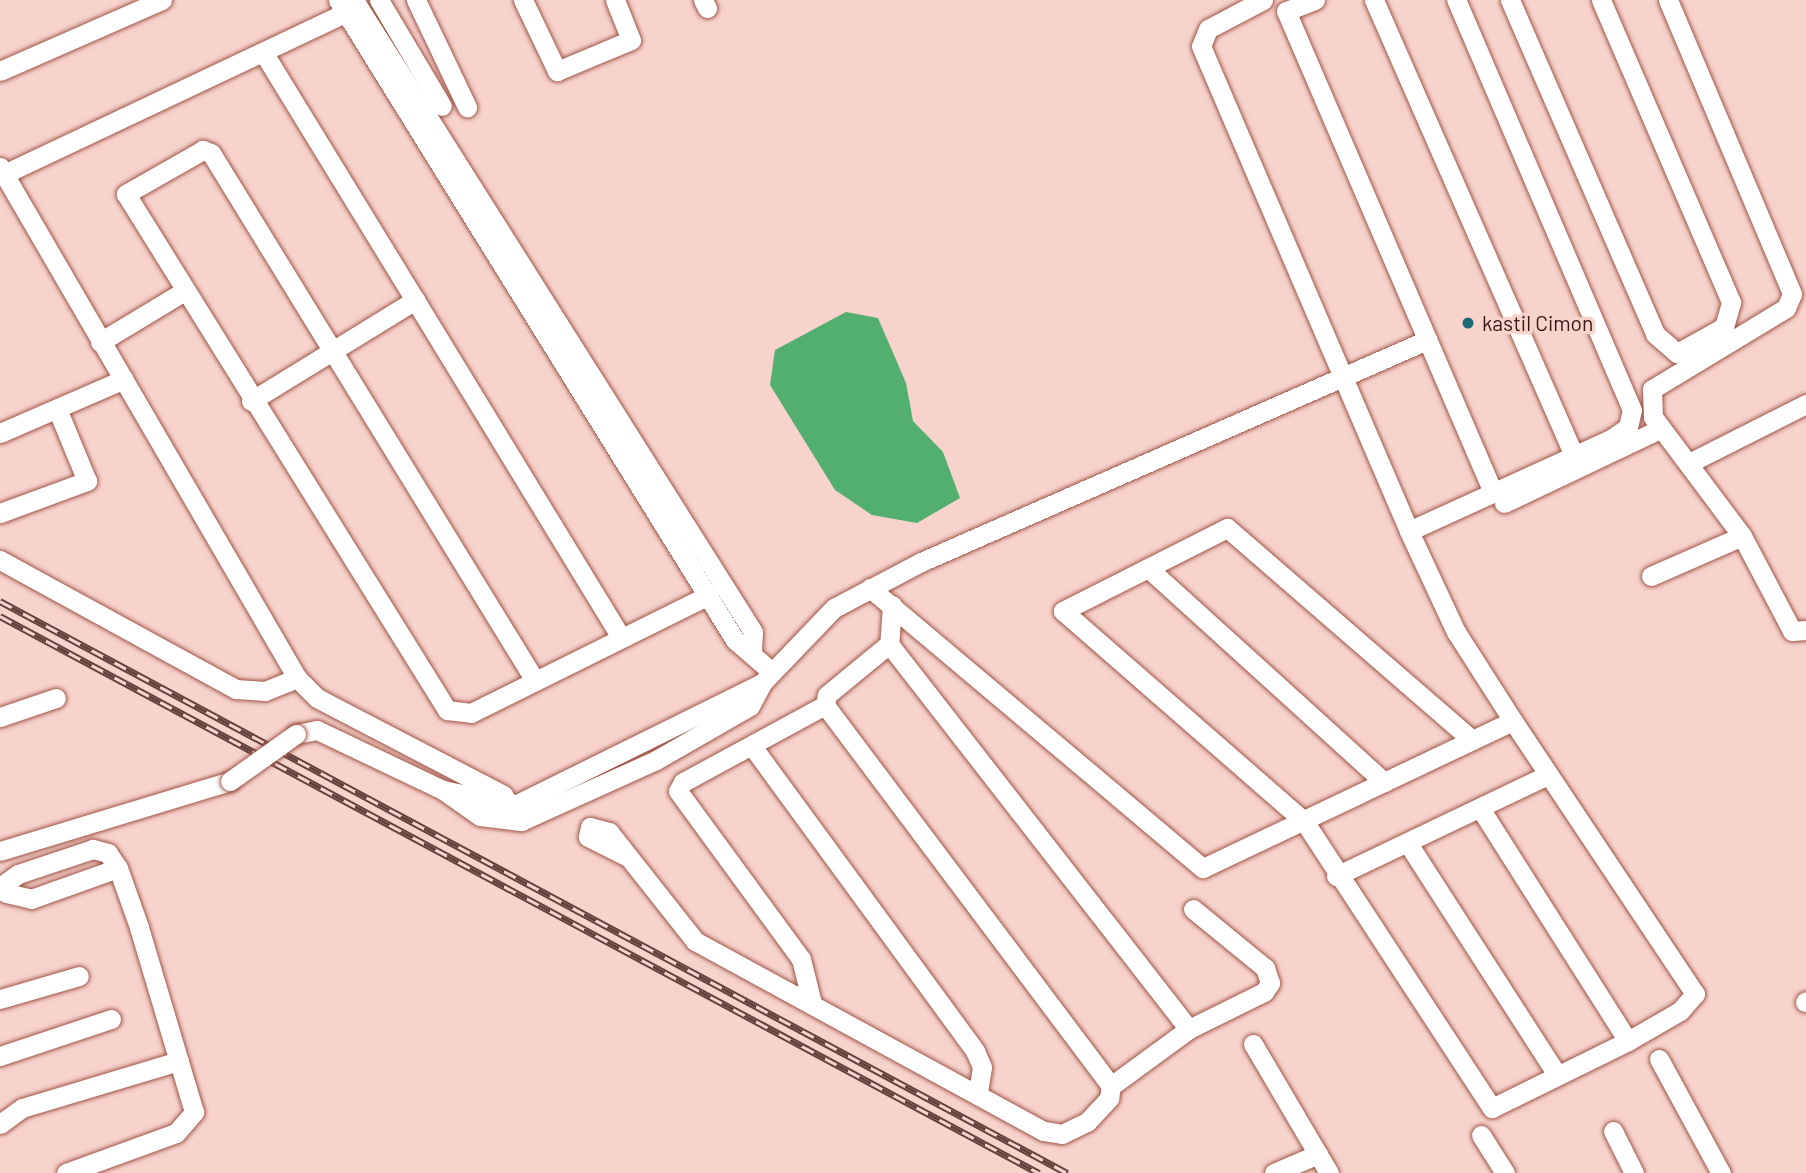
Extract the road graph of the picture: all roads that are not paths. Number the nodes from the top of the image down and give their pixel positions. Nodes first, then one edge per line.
1 (162, 0) edge
2 (379, 0) edge
3 (416, 0) edge
4 (523, 0) edge
5 (615, 0) edge
6 (1263, 0) edge
7 (1315, 0) edge
8 (1374, 0) edge
9 (1456, 0) edge
10 (1510, 0) edge
11 (1601, 0) edge
12 (1668, 0) edge
13 (138, 5) edge
14 (349, 5) edge
15 (264, 54) junction
16 (0, 71) edge
17 (442, 106) dead end
18 (467, 107) dead end
19 (2, 170) edge
20 (183, 292) junction
21 (415, 300) junction
22 (1427, 340) junction
23 (100, 342) junction
24 (332, 351) junction
25 (1344, 372) junction
26 (124, 379) junction
27 (251, 401) junction
28 (1806, 404) edge
29 (58, 411) junction
30 (1660, 429) junction
31 (0, 433) edge
32 (1575, 457) junction
33 (1689, 463) junction
34 (1498, 497) junction
35 (0, 513) edge
36 (667, 514) junction
37 (1409, 531) junction
38 (1742, 536) junction
39 (0, 560) edge
40 (1148, 568) junction
41 (1651, 576) dead end
42 (870, 588) junction
43 (709, 595) junction
44 (892, 604) junction
45 (1801, 632) edge
46 (621, 636) junction
47 (890, 644) junction
48 (752, 649) junction
49 (767, 677) junction
50 (297, 678) junction
51 (534, 679) junction
52 (55, 698) dead end
53 (825, 705) junction
54 (0, 718) edge
55 (1513, 721) junction
56 (643, 740) junction
57 (1472, 740) junction
58 (752, 746) junction
59 (656, 760) junction
60 (1546, 776) junction
61 (1384, 782) junction
62 (1480, 808) junction
63 (518, 813) junction
64 (1304, 821) junction
65 (1409, 845) junction
66 (0, 851) edge
67 (628, 857) dead end
68 (118, 868) junction
69 (1336, 876) junction
70 (3, 894) edge
71 (1194, 909) dead end
72 (79, 976) dead end
73 (0, 999) edge
74 (812, 1003) junction
75 (111, 1019) dead end
76 (1189, 1029) junction
77 (1628, 1041) junction
78 (1253, 1044) dead end
79 (0, 1056) edge
80 (1659, 1059) dead end
81 (179, 1061) junction
82 (1556, 1073) junction
83 (1111, 1086) junction
84 (978, 1091) junction
85 (0, 1125) edge
86 (1613, 1131) dead end
87 (1481, 1135) dead end
88 (1318, 1154) junction
89 (66, 1173) edge
90 (1274, 1173) edge
91 (1329, 1173) edge
92 (1505, 1173) edge
93 (1634, 1173) edge
94 (1721, 1173) edge

1 - 13 street
2 - 17 street
3 - 18 street
4 - 5 street
6 - 25 street
7 - 22 street
8 - 32 street
9 - 32 street
10 - 11 street
12 - 30 street
13 - 16 street
14 - 15 street
14 - 36 street
15 - 19 street
15 - 21 street
19 - 23 street
20 - 23 street
20 - 24 street
20 - 27 street
21 - 24 street
21 - 46 street
22 - 25 street
22 - 34 street
23 - 26 street
24 - 27 street
24 - 51 street
25 - 37 street
25 - 42 street
26 - 29 street
26 - 50 street
27 - 51 street
28 - 33 street
29 - 31 street
29 - 35 street
30 - 33 street
30 - 34 street
32 - 34 street
33 - 38 street
34 - 37 street
36 - 43 street
36 - 48 street
37 - 55 street
38 - 41 street
38 - 45 street
39 - 50 street
40 - 57 street
40 - 61 street
40 - 64 street
42 - 44 street
42 - 49 street
43 - 46 street
43 - 48 street
44 - 47 street
44 - 64 street
46 - 51 street
47 - 53 street
47 - 76 street
48 - 49 street
49 - 56 street
49 - 59 street
50 - 63 street
52 - 54 street
53 - 58 street
53 - 83 street
55 - 57 street
55 - 60 street
56 - 59 street
56 - 63 street
57 - 61 street
58 - 74 street
58 - 84 street
59 - 63 street
60 - 62 street
60 - 77 street
61 - 64 street
62 - 65 street
62 - 77 street
63 - 66 street, bridge
64 - 69 street
65 - 69 street
65 - 82 street
67 - 74 street
68 - 70 street
68 - 70 street
68 - 81 street
69 - 82 street
71 - 76 street
72 - 73 street
74 - 84 street
75 - 79 street
76 - 83 street
77 - 82 street
78 - 88 street
80 - 94 street
81 - 85 street
81 - 89 street
83 - 84 street
86 - 93 street
87 - 92 street
88 - 90 street
88 - 91 street

